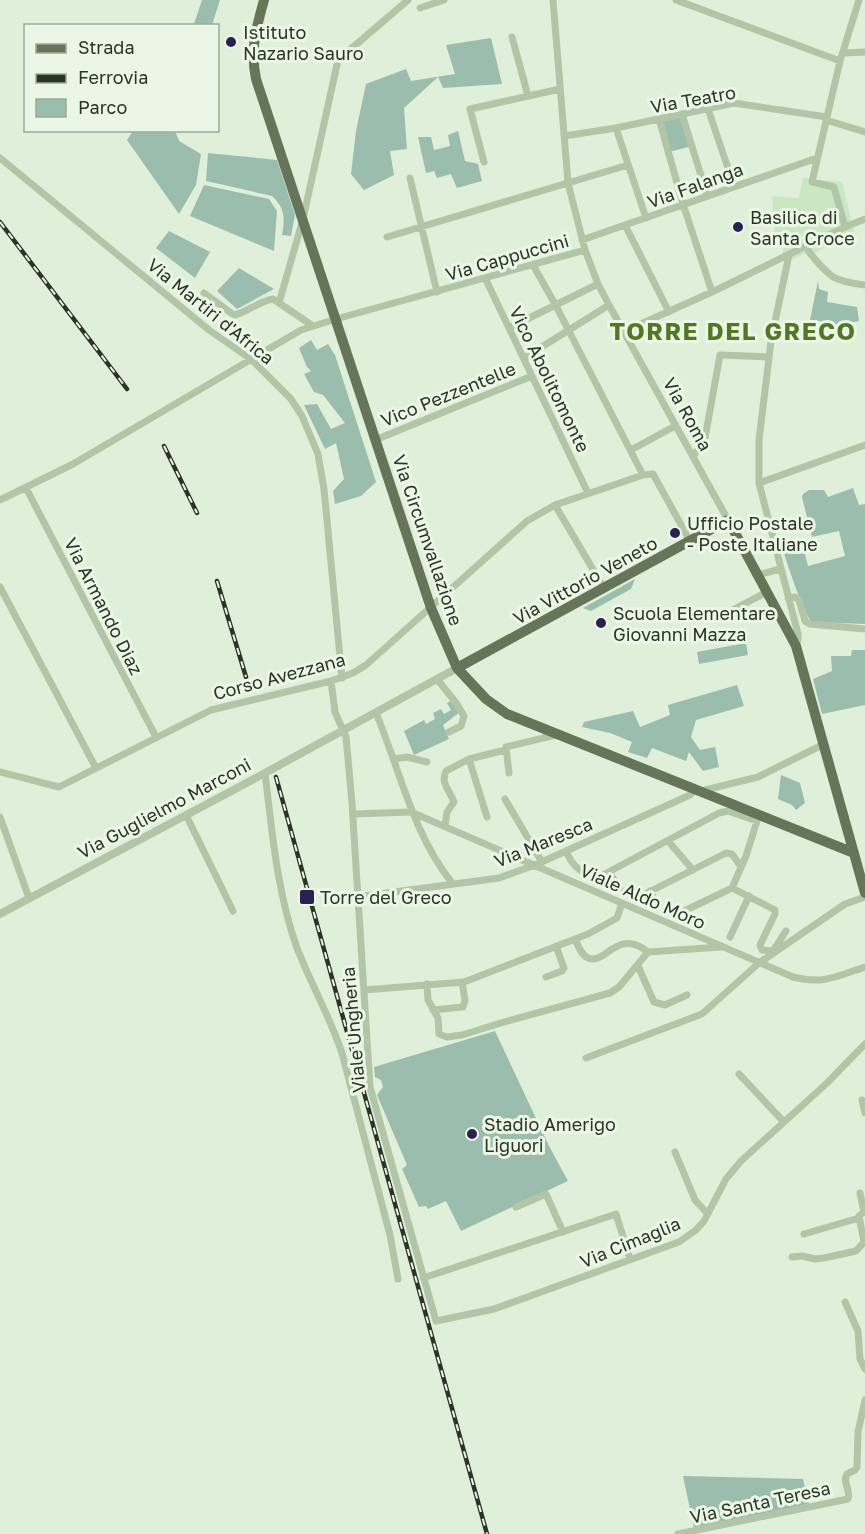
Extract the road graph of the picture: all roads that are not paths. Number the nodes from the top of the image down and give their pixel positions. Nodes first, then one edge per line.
1 (264, 0) edge
2 (408, 0) edge
3 (444, 0) edge
4 (553, 0) edge
5 (676, 0) edge
6 (859, 0) edge
7 (420, 8) dead end
8 (512, 37) dead end
9 (865, 52) edge
10 (841, 57) junction
11 (560, 89) junction
12 (528, 96) junction
13 (708, 109) junction
14 (682, 114) junction
15 (827, 118) junction
16 (659, 119) junction
17 (616, 128) junction
18 (865, 132) edge
19 (564, 136) junction
20 (0, 158) edge
21 (818, 158) junction
22 (484, 162) dead end
23 (628, 165) junction
24 (410, 177) dead end
25 (568, 183) junction
26 (734, 186) junction
27 (707, 195) junction
28 (683, 204) junction
29 (646, 218) junction
30 (303, 219) junction
31 (865, 219) edge
32 (625, 225) junction
33 (845, 226) junction
34 (422, 227) junction
35 (387, 237) dead end
36 (582, 240) junction
37 (807, 247) junction
38 (585, 250) junction
39 (789, 255) junction
40 (533, 265) junction
41 (484, 278) junction
42 (598, 284) junction
43 (865, 285) edge
44 (437, 292) junction
45 (712, 292) junction
46 (204, 293) dead end
47 (279, 303) junction
48 (555, 304) junction
49 (609, 305) junction
50 (669, 312) junction
51 (336, 319) junction
52 (313, 326) junction
53 (509, 328) junction
54 (567, 329) junction
55 (623, 332) junction
56 (770, 357) junction
57 (524, 358) junction
58 (252, 360) junction
59 (532, 376) junction
60 (675, 426) junction
61 (375, 440) junction
62 (865, 446) edge
63 (631, 450) junction
64 (693, 457) junction
65 (643, 475) junction
66 (759, 483) junction
67 (26, 488) junction
68 (588, 493) junction
69 (0, 500) edge
70 (555, 505) junction
71 (728, 520) junction
72 (690, 541) junction
73 (780, 569) junction
74 (758, 575) junction
75 (0, 587) edge
76 (604, 588) junction
77 (766, 592) junction
78 (788, 598) junction
79 (431, 608) junction
80 (729, 612) dead end
81 (865, 629) edge
82 (796, 646) junction
83 (457, 668) junction
84 (342, 678) junction
85 (437, 679) junction
86 (331, 681) junction
87 (376, 713) junction
88 (342, 730) junction
89 (449, 732) dead end
90 (557, 734) junction
91 (156, 737) junction
92 (824, 744) junction
93 (505, 750) junction
94 (394, 759) junction
95 (469, 759) junction
96 (427, 762) dead end
97 (96, 768) junction
98 (0, 772) edge
99 (265, 773) junction
100 (509, 773) dead end
101 (697, 791) junction
102 (505, 799) dead end
103 (411, 812) junction
104 (186, 814) junction
105 (353, 814) junction
106 (487, 817) dead end
107 (0, 818) edge
108 (758, 818) junction
109 (445, 826) junction
110 (668, 841) junction
111 (566, 851) junction
112 (854, 853) junction
113 (539, 863) junction
114 (739, 864) dead end
115 (693, 870) junction
116 (609, 872) junction
117 (453, 884) junction
118 (732, 888) junction
119 (620, 889) dead end
120 (650, 891) junction
121 (865, 895) edge
122 (748, 896) junction
123 (357, 897) junction
124 (639, 897) dead end
125 (29, 898) junction
126 (622, 903) junction
127 (657, 905) dead end
128 (233, 911) dead end
129 (0, 914) edge
130 (678, 914) dead end
131 (786, 931) dead end
132 (730, 937) dead end
133 (575, 939) junction
134 (556, 946) junction
135 (724, 947) junction
136 (648, 952) junction
137 (759, 963) junction
138 (638, 966) junction
139 (865, 967) edge
140 (546, 977) dead end
141 (462, 982) junction
142 (427, 984) junction
143 (364, 990) junction
144 (687, 995) dead end
145 (433, 1010) junction
146 (865, 1044) edge
147 (586, 1058) dead end
148 (739, 1074) dead end
149 (862, 1100) dead end
150 (865, 1113) edge
151 (784, 1122) junction
152 (675, 1152) dead end
153 (860, 1193) dead end
154 (516, 1207) dead end
155 (707, 1213) junction
156 (863, 1214) edge
157 (562, 1232) junction
158 (804, 1234) dead end
159 (792, 1257) dead end
160 (630, 1259) junction
161 (423, 1278) junction
162 (398, 1279) dead end
163 (845, 1302) dead end
164 (436, 1321) joint
165 (865, 1368) edge
166 (865, 1400) edge
167 (678, 1534) edge

1 - 30 main road, Via Circumvallazione
2 - 30 street
3 - 7 street
4 - 11 street, Via Roma
5 - 10 street
6 - 10 street
8 - 12 street
9 - 10 street
10 - 15 street
11 - 12 street
11 - 19 street, Via Roma
12 - 22 street
13 - 14 street, Via Teatro
13 - 15 street, Via Teatro
13 - 26 street
14 - 16 street, Via Teatro
14 - 27 street
15 - 18 street, Via Teatro
15 - 21 street
16 - 17 street, Via Teatro
16 - 28 street
17 - 19 street, Via Teatro
17 - 23 street
19 - 25 street, Via Roma
20 - 58 street, Via Martiri d'Africa
21 - 26 street, Via Falanga
21 - 33 street
23 - 25 street
23 - 29 street
24 - 34 street
25 - 34 street
25 - 36 street, Via Roma
26 - 27 street, Via Falanga
27 - 28 street, Via Falanga
28 - 29 street, Via Falanga
28 - 45 street
29 - 32 street, Via Falanga
30 - 47 street
30 - 51 main road, Via Circumvallazione
31 - 33 street
32 - 36 street, Via Falanga
32 - 50 street
33 - 37 street
34 - 35 street
34 - 44 street
36 - 38 street, Via Roma
37 - 39 street
37 - 43 street
38 - 40 street, Via Cappuccini
38 - 42 street, Via Roma
39 - 45 street
39 - 56 street
40 - 41 street, Via Cappuccini
40 - 48 street, Vico Abolitomonte
41 - 44 street, Via Cappuccini
41 - 53 street, Vico Abolitomonte
42 - 48 street
42 - 49 street, Via Roma
44 - 51 street, Via Cappuccini
45 - 50 street
46 - 47 street
47 - 52 street
48 - 53 street
48 - 54 street, Vico Abolitomonte
49 - 54 street
49 - 55 street, Via Roma
50 - 55 street
51 - 52 street, Via Cappuccini
51 - 61 main road, Via Circumvallazione
52 - 58 street, Via Cappuccini
53 - 57 street, Vico Abolitomonte
54 - 57 street
54 - 63 street, Vico Abolitomonte
55 - 60 street, Via Roma
56 - 64 street
56 - 66 street
57 - 59 street, Vico Abolitomonte
58 - 67 street, Via Cappuccini
58 - 84 street, Via Martiri d'Africa
59 - 61 street, Vico Pezzentelle
59 - 68 street, Vico Abolitomonte
60 - 63 street
60 - 64 street, Via Roma
61 - 79 main road, Via Circumvallazione
62 - 66 street
63 - 65 street, Vico Abolitomonte
64 - 71 street, Via Roma
65 - 68 street, Corso Avezzana
65 - 72 street
66 - 73 street
67 - 69 street, Via Cappuccini
67 - 91 street, Via Armando Diaz
68 - 70 street, Corso Avezzana
70 - 76 street
70 - 79 street, Corso Avezzana
71 - 72 main road, Via Vittorio Veneto
71 - 74 main road, Via Roma
72 - 76 main road, Via Vittorio Veneto
73 - 74 street
73 - 78 street
74 - 77 main road, Via Roma
75 - 97 street
76 - 83 main road, Via Vittorio Veneto
77 - 80 street
77 - 82 main road, Via Roma
78 - 81 street
78 - 82 street
79 - 83 main road, Via Circumvallazione
79 - 84 street, Corso Avezzana
82 - 92 main road, Via Roma
83 - 85 street, Via Guglielmo Marconi
83 - 90 main road, Via Circumvallazione
84 - 86 street, Corso Avezzana
85 - 87 street, Via Guglielmo Marconi
85 - 89 street
86 - 88 street
86 - 91 street, Corso Avezzana
87 - 88 street, Via Guglielmo Marconi
87 - 94 street
88 - 99 street, Via Guglielmo Marconi
88 - 105 street, Viale Ungheria
90 - 93 street
90 - 101 main road, Via Circumvallazione
91 - 97 street, Corso Avezzana
92 - 101 street, Via Maresca
92 - 112 main road, Via Roma
93 - 95 street
93 - 100 street
94 - 96 street
94 - 103 street
95 - 106 street
95 - 109 street
97 - 98 street, Corso Avezzana
99 - 104 street, Via Guglielmo Marconi
99 - 162 street
101 - 108 main road, Via Circumvallazione
101 - 111 street, Via Maresca
102 - 113 street
103 - 105 street
103 - 109 street, Viale Aldo Moro
103 - 117 street
104 - 125 street, Via Guglielmo Marconi
104 - 128 street
105 - 123 street, Viale Ungheria
107 - 125 street
108 - 110 street
108 - 112 main road, Via Circumvallazione
108 - 118 street
109 - 113 street, Viale Aldo Moro
110 - 115 street
110 - 116 street
111 - 113 street, Via Maresca
111 - 116 street
112 - 121 main road, Via Roma
113 - 117 street, Via Maresca
113 - 126 street, Viale Aldo Moro
114 - 115 street
115 - 120 street
116 - 119 street
117 - 123 street, Via Maresca
118 - 122 street
118 - 130 street
120 - 124 street
120 - 127 street
121 - 137 street
122 - 131 street
122 - 132 street
123 - 143 street, Viale Ungheria
125 - 129 street, Via Guglielmo Marconi
126 - 133 street
126 - 135 street, Viale Aldo Moro
133 - 134 street
133 - 136 street
134 - 140 street
134 - 141 street
135 - 136 street
135 - 137 street, Viale Aldo Moro
136 - 138 street
137 - 139 street, Viale Aldo Moro
137 - 147 street
138 - 144 street
138 - 145 street
141 - 142 street
141 - 145 street
142 - 143 street
142 - 145 street
143 - 161 street, Viale Ungheria
146 - 151 street, Via Cimaglia
148 - 151 street
149 - 150 street
151 - 155 street, Via Cimaglia
152 - 155 street
153 - 156 street
154 - 157 street
155 - 160 street, Via Cimaglia
156 - 158 street
156 - 159 street
157 - 160 street
157 - 161 street
160 - 164 street, Via Cimaglia
161 - 164 street, Viale Ungheria
163 - 165 street
166 - 167 street, Via Santa Teresa

